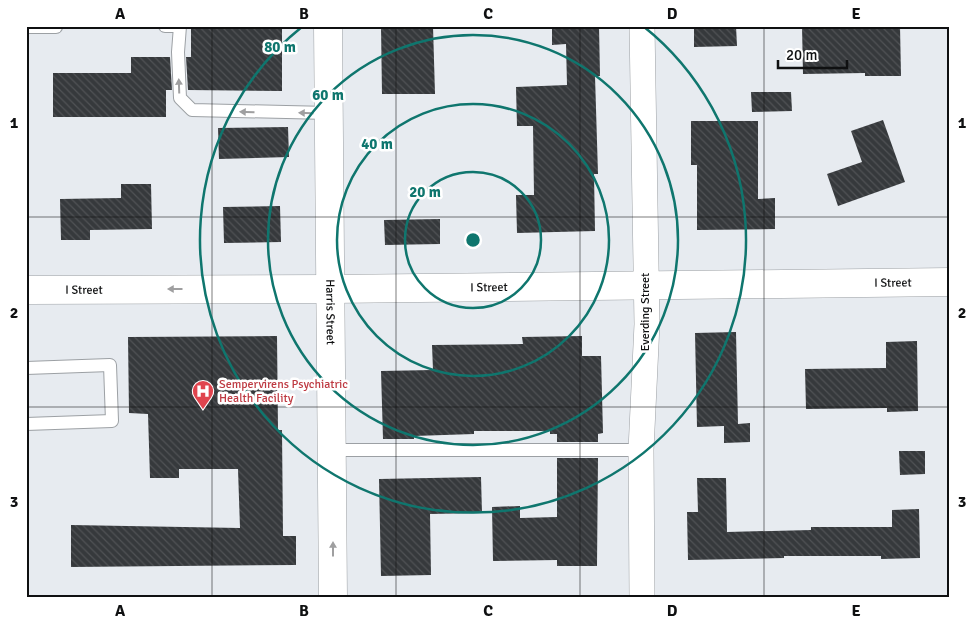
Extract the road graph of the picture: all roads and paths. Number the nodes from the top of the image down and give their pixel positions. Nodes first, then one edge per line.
1 (165, 26) edge
2 (180, 26) edge
3 (328, 26) edge
4 (642, 26) edge
5 (26, 27) edge
6 (56, 27) edge
7 (329, 113) junction
8 (950, 282) edge
9 (646, 286) junction
10 (224, 289) junction
11 (331, 289) junction
12 (26, 290) edge
13 (332, 362) junction
14 (26, 368) edge
15 (26, 424) edge
16 (332, 450) junction
17 (641, 450) junction
18 (333, 598) edge
19 (642, 598) edge

1 - 2 lane
7 -> 2 lane
3 - 7 main road, Harris Street
4 - 9 street, Everding Street
5 - 6 lane
7 - 11 main road, Harris Street
8 - 9 main road, I Street
9 - 11 main road, I Street
9 - 17 street, Everding Street
10 - 11 main road, I Street
10 -> 12 main road, I Street
10 - 13 main road
11 - 13 main road, Harris Street
13 - 16 main road, Harris Street
14 - 15 lane
16 - 17 lane
18 -> 16 main road, Harris Street
17 - 19 street, Everding Street

